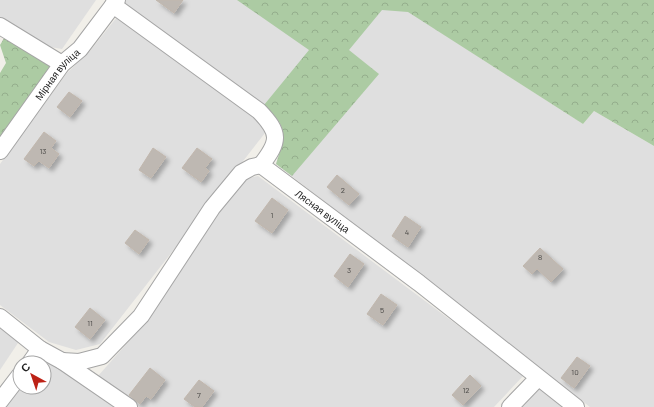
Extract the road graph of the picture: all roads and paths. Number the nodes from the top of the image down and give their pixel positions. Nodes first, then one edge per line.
1 (115, 3) edge
2 (0, 26) edge
3 (62, 64) junction
4 (0, 151) edge
5 (261, 165) junction
6 (0, 317) edge
7 (40, 349) junction
8 (36, 355) edge
9 (62, 361) junction
10 (538, 378) junction
11 (12, 385) edge
12 (0, 401) edge
13 (129, 407) edge
14 (510, 407) edge
15 (576, 407) edge

1 - 3 street, Мірная вуліца
1 - 5 street
2 - 3 street
3 - 4 street, Мірная вуліца
5 - 9 street
5 - 10 street, Лясная вуліца
6 - 7 street
7 - 8 street
7 - 9 street
9 - 13 street
10 - 14 street
10 - 15 street, Лясная вуліца
11 - 12 street

